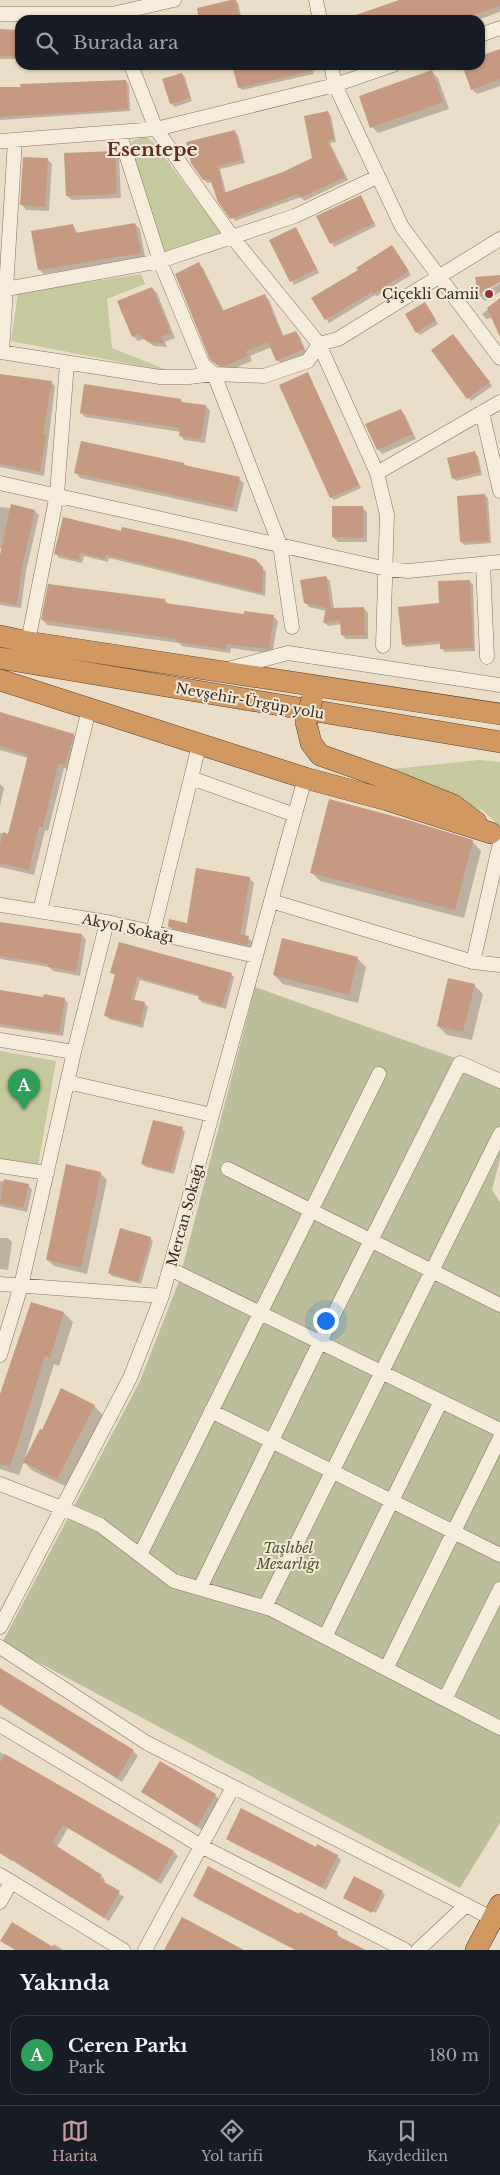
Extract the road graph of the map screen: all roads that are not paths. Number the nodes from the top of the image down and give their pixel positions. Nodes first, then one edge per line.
1 (117, 0) edge
2 (174, 0) edge
3 (316, 0) edge
4 (0, 14) edge
5 (38, 15) edge
6 (113, 15) edge
7 (120, 15) edge
8 (319, 15) edge
9 (500, 28) edge
10 (485, 33) edge
11 (133, 70) edge
12 (332, 70) edge
13 (378, 70) edge
14 (335, 85) junction
15 (156, 129) junction
16 (119, 132) junction
17 (15, 140) junction
18 (0, 141) edge
19 (377, 177) junction
20 (233, 238) junction
21 (500, 239) edge
22 (160, 261) junction
23 (440, 277) junction
24 (6, 289) junction
25 (319, 344) junction
26 (1, 352) edge
27 (500, 358) edge
28 (67, 363) junction
29 (214, 374) junction
30 (500, 402) edge
31 (482, 412) junction
32 (377, 473) junction
33 (0, 483) edge
34 (500, 490) edge
35 (57, 494) junction
36 (280, 545) junction
37 (500, 562) edge
38 (483, 564) junction
39 (387, 569) junction
40 (292, 627) dead end
41 (0, 636) edge
42 (28, 642) junction
43 (383, 646) dead end
44 (487, 657) dead end
45 (0, 658) edge
46 (218, 672) junction
47 (0, 680) edge
48 (500, 685) edge
49 (319, 694) junction
50 (89, 709) junction
51 (495, 712) edge
52 (500, 742) edge
53 (199, 745) junction
54 (191, 778) junction
55 (306, 778) junction
56 (295, 816) junction
57 (497, 839) edge
58 (271, 901) junction
59 (0, 905) edge
60 (40, 911) junction
61 (107, 922) junction
62 (153, 932) junction
63 (256, 956) junction
64 (474, 962) junction
65 (500, 965) edge
66 (0, 1040) edge
67 (74, 1052) junction
68 (379, 1074) dead end
69 (500, 1081) edge
70 (67, 1082) junction
71 (212, 1115) junction
72 (500, 1134) edge
73 (0, 1166) edge
74 (228, 1169) dead end
75 (47, 1173) junction
76 (311, 1211) junction
77 (371, 1241) junction
78 (170, 1269) junction
79 (432, 1272) junction
80 (0, 1284) edge
81 (21, 1286) junction
82 (162, 1296) junction
83 (500, 1305) edge
84 (260, 1313) junction
85 (320, 1342) junction
86 (0, 1355) edge
87 (382, 1372) junction
88 (441, 1401) junction
89 (212, 1411) junction
90 (500, 1430) edge
91 (500, 1438) edge
92 (272, 1441) junction
93 (333, 1471) junction
94 (0, 1484) edge
95 (392, 1501) junction
96 (62, 1508) junction
97 (454, 1532) junction
98 (140, 1555) junction
99 (500, 1555) edge
100 (200, 1588) junction
101 (500, 1589) edge
102 (265, 1607) junction
103 (0, 1627) edge
104 (325, 1637) junction
105 (0, 1647) edge
106 (386, 1668) junction
107 (445, 1699) junction
108 (0, 1725) edge
109 (500, 1728) edge
110 (233, 1787) junction
111 (201, 1846) junction
112 (6, 1878) edge
113 (0, 1902) edge
114 (466, 1905) junction
115 (496, 1912) edge
116 (117, 1949) edge
117 (145, 1950) edge
118 (405, 1950) edge
119 (418, 1950) edge
120 (476, 1950) edge

1 - 6 street
2 - 7 street
3 - 8 street
4 - 5 street
9 - 10 street
11 - 15 street
12 - 14 street
13 - 14 street
14 - 15 street
14 - 19 street
15 - 16 street
15 - 20 street
16 - 17 street
16 - 22 street
17 - 18 street
17 - 24 street
19 - 20 street
19 - 23 street
20 - 22 street
20 - 25 street
21 - 23 street
22 - 24 street
22 - 29 street
23 - 25 street
23 - 27 street
24 - 26 street
25 - 29 street
25 - 32 street
26 - 28 street
28 - 29 street
28 - 35 street
29 - 36 street
30 - 31 street
31 - 32 street
31 - 34 street
32 - 39 street
33 - 35 street
35 - 36 street
35 - 42 street
36 - 39 street
36 - 40 street
37 - 38 street
38 - 39 street
38 - 44 street
39 - 43 street
41 - 42 highway, Nevşehir-Ürgüp yolu
42 - 46 highway, Nevşehir-Ürgüp yolu
45 - 52 highway, Nevşehir-Ürgüp yolu
46 - 48 street
46 - 49 highway, Nevşehir-Ürgüp yolu
47 - 50 highway
49 - 51 highway, Nevşehir-Ürgüp yolu
49 - 57 highway, bridge
50 - 53 highway
50 - 60 street
53 - 54 street
53 - 55 highway
54 - 56 street
54 - 62 street
55 - 56 street, Mercan Sokağı
55 - 57 highway
56 - 58 street, Mercan Sokağı
57 - 64 street
58 - 63 street, Mercan Sokağı
58 - 64 street
59 - 60 street, Akyol Sokağı
60 - 61 street, Akyol Sokağı
61 - 62 street, Akyol Sokağı
61 - 67 street
62 - 63 street, Akyol Sokağı
63 - 71 street, Mercan Sokağı
64 - 65 street
66 - 67 street
67 - 70 street
68 - 76 street
69 - 77 street
70 - 71 street
70 - 75 street
71 - 78 street, Mercan Sokağı
72 - 79 street
73 - 75 street
74 - 76 street
75 - 81 street
76 - 77 street
76 - 84 street
77 - 79 street
77 - 85 street
78 - 82 street, Mercan Sokağı
78 - 84 street
79 - 83 street
79 - 87 street
80 - 81 street
81 - 82 street
81 - 86 street
82 - 96 street, Mercan Sokağı
84 - 85 street
84 - 89 street
85 - 87 street
85 - 92 street
87 - 88 street
87 - 93 street
88 - 90 street
88 - 95 street
89 - 92 street
89 - 98 street
91 - 97 street
92 - 93 street
92 - 100 street
93 - 95 street
93 - 102 street
94 - 96 street
95 - 97 street
95 - 104 street
96 - 98 street
96 - 103 street, Mercan Sokağı
97 - 99 street
97 - 106 street
98 - 100 street
100 - 102 street
101 - 107 street
102 - 104 street
104 - 106 street
105 - 110 street
106 - 107 street
107 - 109 street
108 - 111 street
110 - 111 street
110 - 114 street
111 - 117 street
111 - 118 street
112 - 113 street
112 - 116 street
114 - 115 street
114 - 119 street
115 - 120 highway

